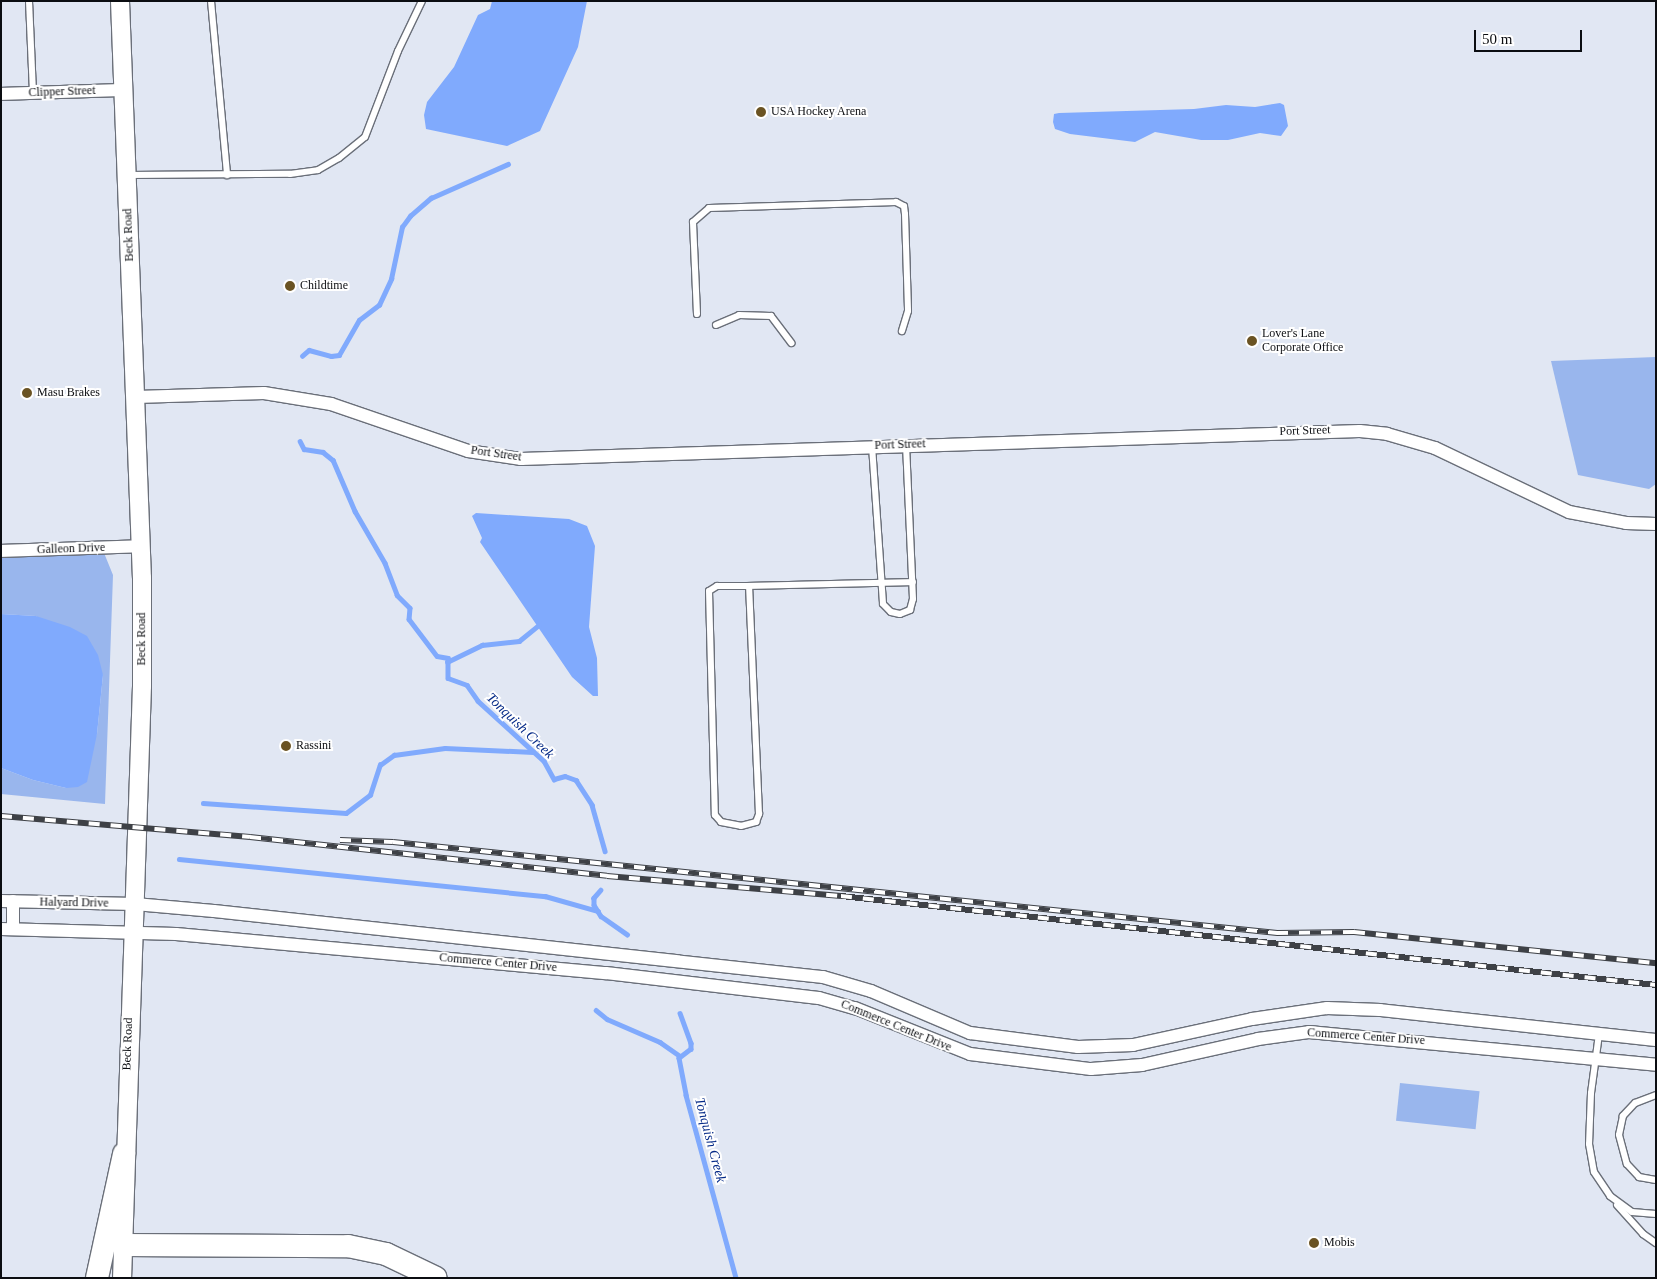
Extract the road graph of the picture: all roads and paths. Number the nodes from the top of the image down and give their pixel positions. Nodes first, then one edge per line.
1 (29, 1) edge
2 (120, 1) edge
3 (211, 1) edge
4 (422, 1) edge
5 (123, 90) junction
6 (33, 93) junction
7 (1, 94) edge
8 (127, 175) junction
9 (228, 175) junction
10 (697, 314) dead end
11 (716, 325) dead end
12 (902, 331) dead end
13 (791, 343) dead end
14 (136, 397) junction
15 (906, 445) junction
16 (872, 446) junction
17 (1656, 524) edge
18 (141, 546) junction
19 (1, 551) edge
20 (882, 582) junction
21 (913, 582) junction
22 (749, 586) junction
23 (7, 901) edge
24 (135, 904) junction
25 (7, 929) edge
26 (134, 933) junction
27 (609, 952) junction
28 (606, 973) junction
29 (1599, 1034) junction
30 (1656, 1040) edge
31 (1596, 1060) junction
32 (1656, 1065) edge
33 (1656, 1095) edge
34 (124, 1154) junction
35 (1656, 1180) edge
36 (1610, 1196) junction
37 (1656, 1214) edge
38 (1656, 1243) edge
39 (123, 1245) junction
40 (97, 1278) edge
41 (122, 1278) edge
42 (436, 1278) edge

1 - 6 lane
2 - 5 main road, Beck Road
3 - 9 lane
4 - 9 lane
5 - 6 street, Clipper Street
5 - 8 main road, Beck Road
6 - 7 street, Clipper Street
8 - 9 lane
8 - 14 main road, Beck Road
10 - 12 lane
11 - 13 lane
14 - 16 street, Port Street
14 - 18 main road, Beck Road
15 - 16 street, Port Street
15 - 17 street, Port Street
15 - 21 lane
16 - 20 lane
18 - 19 street, Galleon Drive
18 - 24 main road, Beck Road
20 - 21 lane
20 - 21 lane
20 - 22 lane
22 - 22 lane
23 - 24 street, Halyard Drive
23 - 25 street, Halyard Drive
24 - 26 main road, Beck Road
24 - 27 street, Commerce Center Drive
25 - 26 street, Halyard Drive
26 - 28 street, Commerce Center Drive
26 - 34 main road, Beck Road
27 - 28 street
27 - 29 street, Commerce Center Drive
28 - 31 street, Commerce Center Drive
29 - 30 street, Commerce Center Drive
29 - 31 lane
31 - 32 street, Commerce Center Drive
31 - 36 lane
33 - 35 lane
34 - 39 main road, Beck Road
34 - 40 highway
36 - 37 lane
36 - 38 lane
39 - 41 main road, Beck Road
39 - 42 highway

